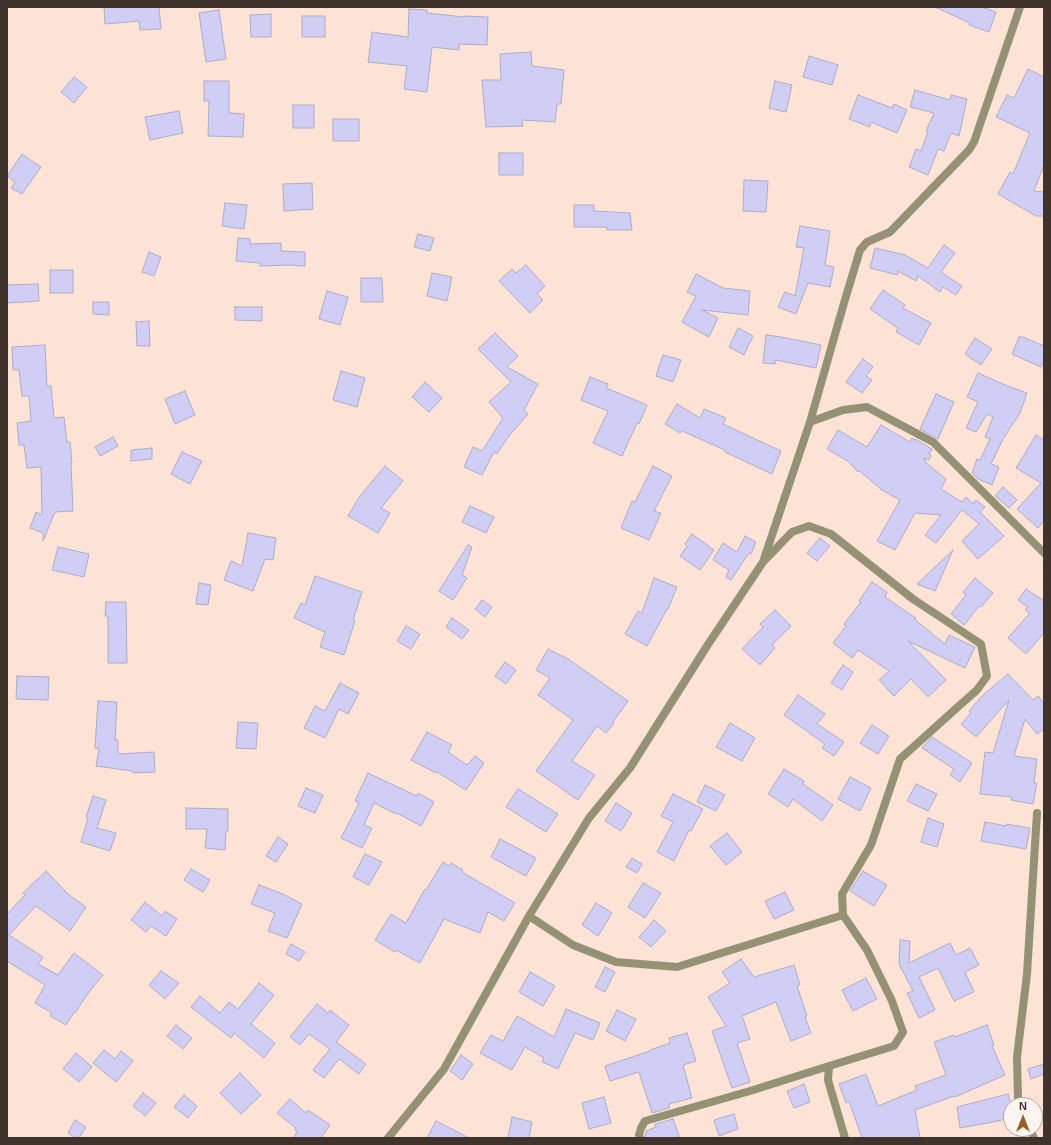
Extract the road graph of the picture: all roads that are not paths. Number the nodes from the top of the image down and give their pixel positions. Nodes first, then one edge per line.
1 (1020, 7) edge
2 (810, 422) junction
3 (1044, 553) edge
4 (763, 562) junction
5 (1037, 813) dead end
6 (842, 915) junction
7 (529, 916) junction
8 (829, 1066) junction
9 (1018, 1097) edge
10 (388, 1138) edge
11 (640, 1138) edge
12 (845, 1138) edge

1 - 2 street
2 - 3 street
2 - 4 street
4 - 6 street
4 - 7 street
5 - 9 street
6 - 7 street
6 - 8 street
7 - 10 street
8 - 11 street
8 - 12 street

